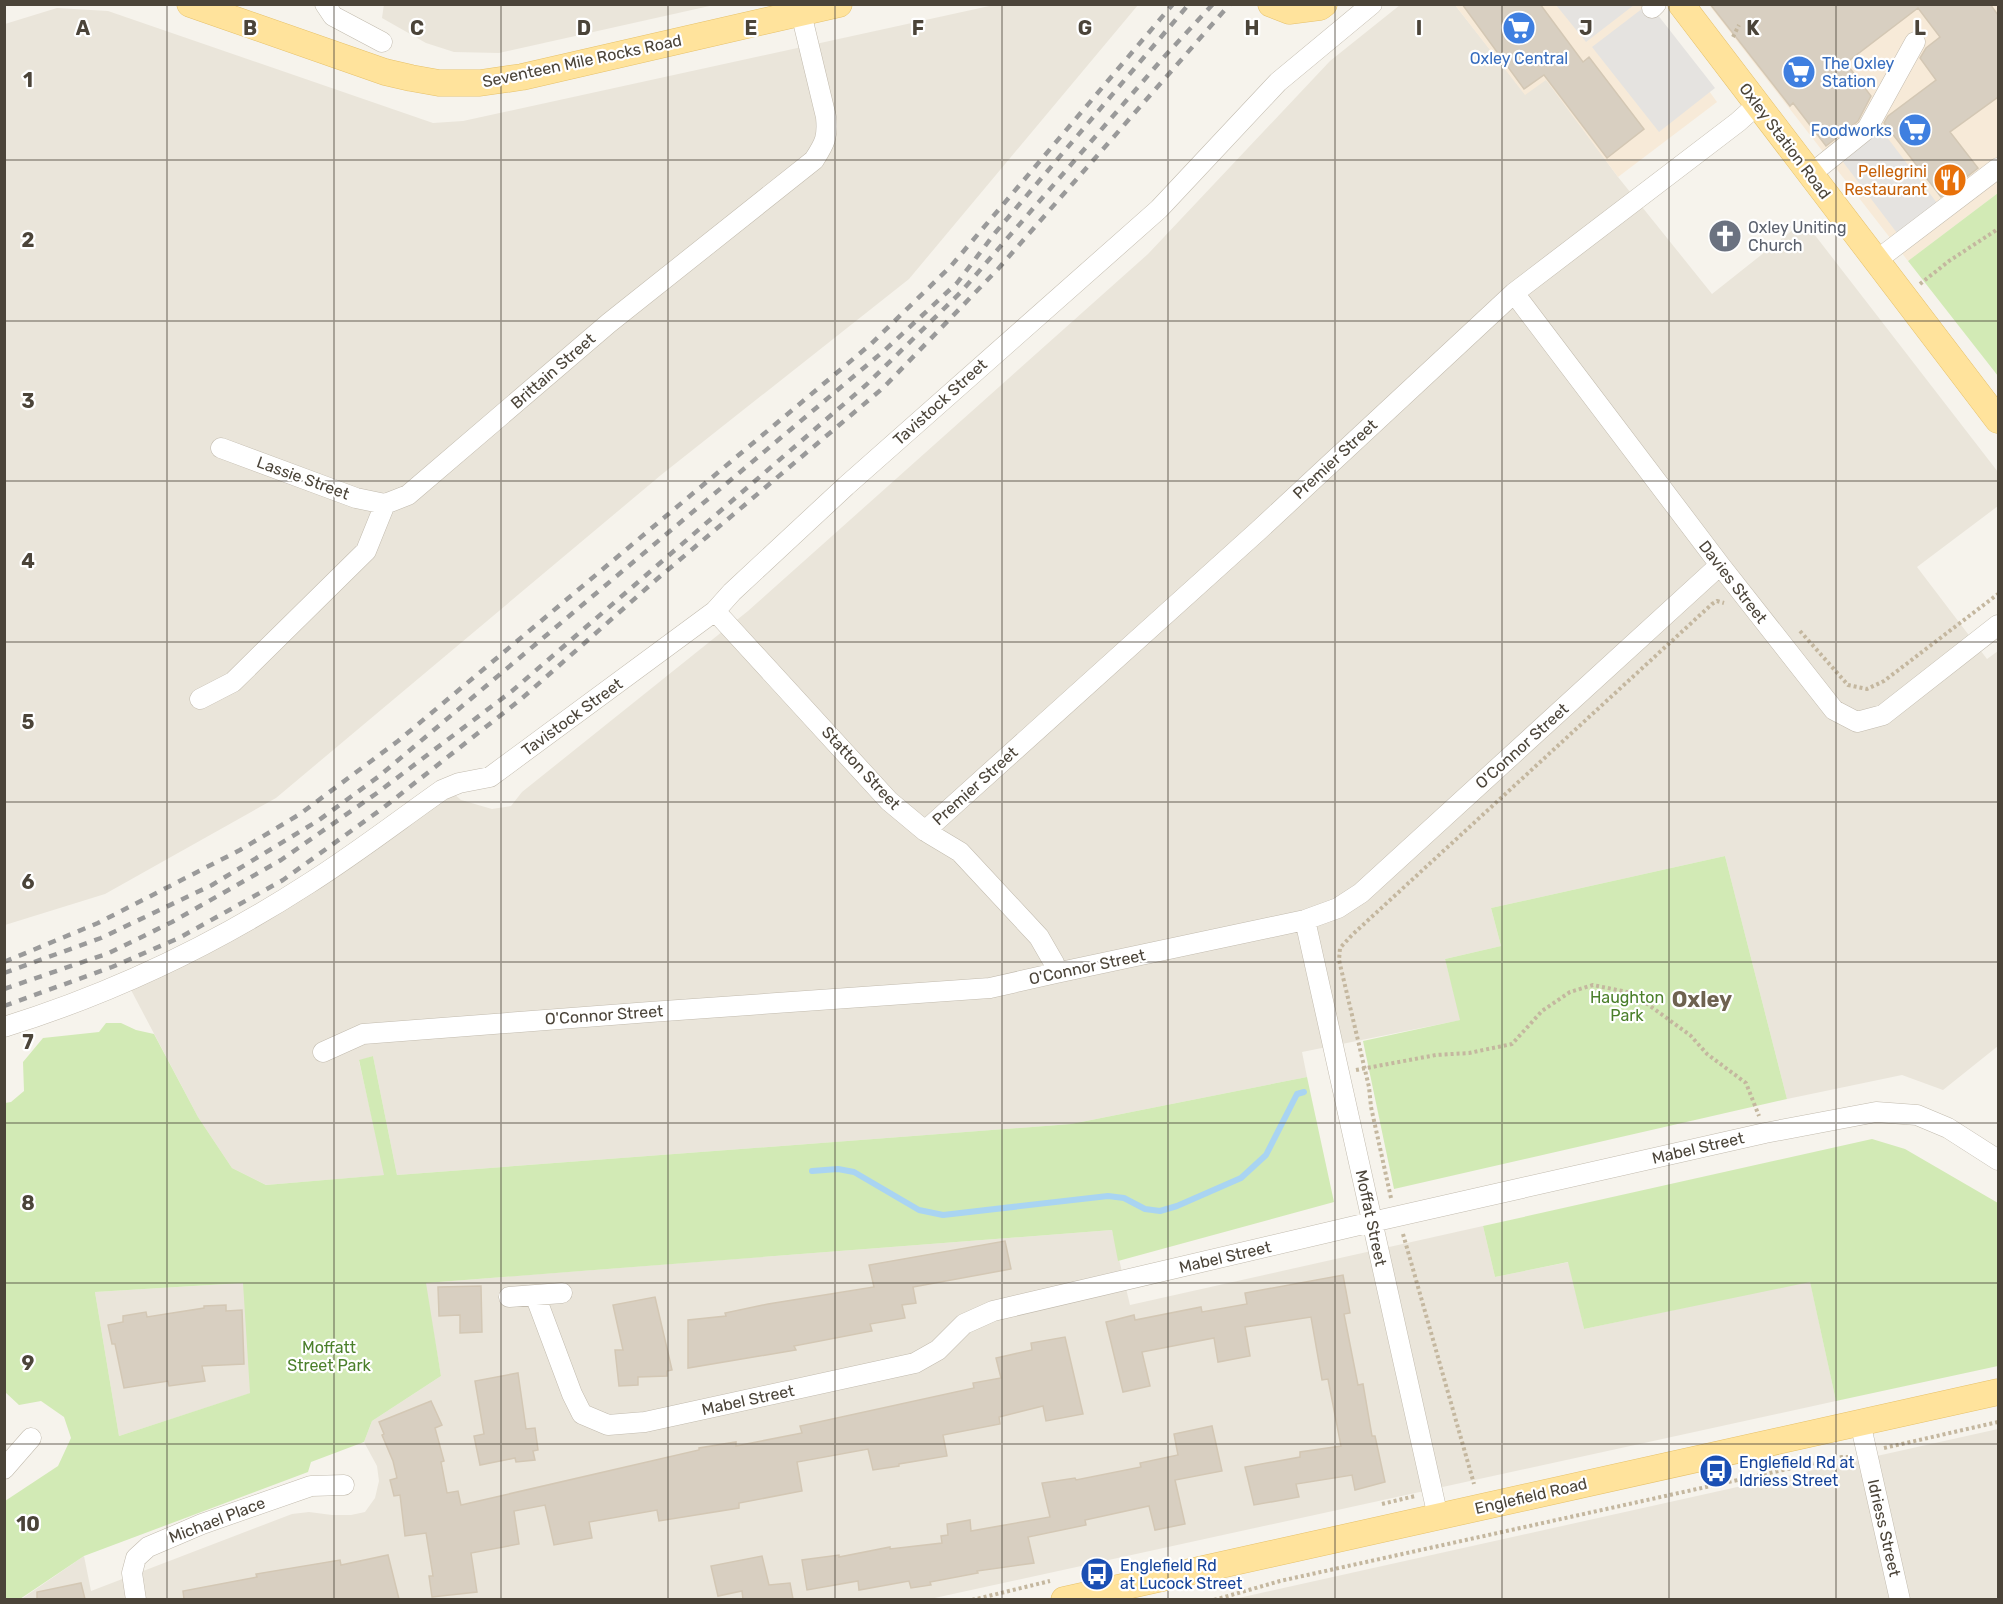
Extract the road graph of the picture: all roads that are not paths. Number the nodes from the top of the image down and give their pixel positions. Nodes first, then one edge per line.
1 (190, 4) edge
2 (325, 4) edge
3 (839, 4) edge
4 (1271, 4) edge
5 (1324, 4) edge
6 (1372, 4) edge
7 (1681, 4) edge
8 (801, 13) junction
9 (382, 42) dead end
10 (1916, 42) dead end
11 (1758, 104) junction
12 (1998, 168) edge
13 (1811, 174) junction
14 (1877, 261) junction
15 (1514, 293) junction
16 (1998, 420) edge
17 (222, 448) dead end
18 (385, 504) junction
19 (1720, 565) junction
20 (715, 611) junction
21 (1998, 624) edge
22 (200, 699) dead end
23 (925, 831) junction
24 (1305, 920) junction
25 (1056, 973) junction
26 (4, 1027) edge
27 (323, 1052) dead end
28 (1998, 1161) edge
29 (1372, 1222) junction
30 (562, 1293) dead end
31 (535, 1295) junction
32 (509, 1297) dead end
33 (1998, 1392) edge
34 (1860, 1422) junction
35 (31, 1438) dead end
36 (4, 1468) edge
37 (344, 1485) dead end
38 (1438, 1517) junction
39 (136, 1599) edge
40 (1071, 1599) edge
41 (1900, 1599) edge

1 - 8 main road, Seventeen Mile Rocks Road
2 - 9 street
3 - 8 main road, Seventeen Mile Rocks Road
4 - 5 main road
6 - 20 street, Tavistock Street
7 - 11 main road, Oxley Station Road
8 - 18 street, Brittain Street
10 - 13 street
11 - 13 main road, Oxley Station Road
11 - 15 street, Premier Street
12 - 14 street
13 - 14 main road, Oxley Station Road
14 - 16 main road, Oxley Station Road
15 - 19 street, Davies Street
15 - 23 street, Premier Street
17 - 18 street, Lassie Street
18 - 22 street
19 - 21 street, Davies Street
19 - 24 street, O'Connor Street
20 - 23 street, Statton Street
20 - 26 street, Tavistock Street
23 - 25 street, Statton Street
24 - 25 street, O'Connor Street
24 - 29 street, Moffat Street
25 - 27 street, O'Connor Street
28 - 29 street, Mabel Street
29 - 31 street, Mabel Street
29 - 38 street, Moffat Street
30 - 31 street
31 - 32 street
33 - 34 main road, Englefield Road
34 - 38 main road, Englefield Road
34 - 41 street, Idriess Street
35 - 36 street
37 - 39 street, Michael Place
38 - 40 main road, Englefield Road

